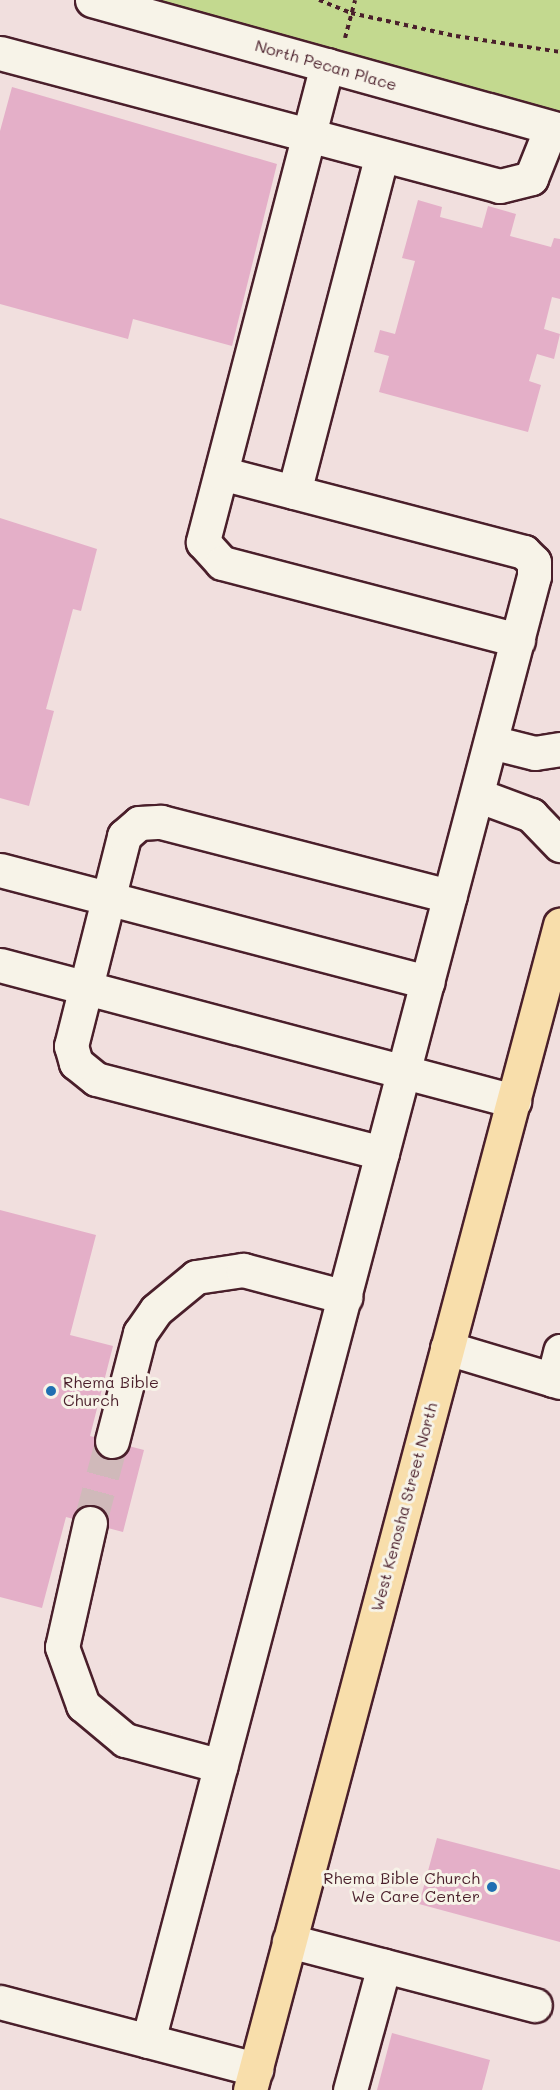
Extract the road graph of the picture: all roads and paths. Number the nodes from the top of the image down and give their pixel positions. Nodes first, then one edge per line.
1 (92, 0) edge
2 (319, 0) edge
3 (355, 0) edge
4 (351, 13) junction
5 (560, 52) edge
6 (0, 53) edge
7 (327, 65) junction
8 (556, 129) edge
9 (309, 135) junction
10 (382, 155) junction
11 (221, 473) junction
12 (294, 492) junction
13 (518, 640) junction
14 (491, 742) junction
15 (560, 749) edge
16 (477, 795) junction
17 (560, 845) edge
18 (0, 870) edge
19 (450, 896) junction
20 (108, 898) junction
21 (560, 925) edge
22 (0, 965) edge
23 (428, 982) junction
24 (85, 988) junction
25 (551, 1000) edge
26 (404, 1072) junction
27 (514, 1101) junction
28 (382, 1153) junction
29 (345, 1297) junction
30 (447, 1348) junction
31 (558, 1371) edge
32 (112, 1441) tunnel mouth
33 (90, 1523) tunnel mouth
34 (221, 1766) junction
35 (289, 1941) junction
36 (384, 1966) junction
37 (0, 2002) edge
38 (535, 2005) dead end
39 (148, 2041) junction
40 (253, 2079) edge
41 (350, 2090) edge

1 - 7 street, North Pecan Place
2 - 4 path
3 - 4 path
4 - 5 path
6 - 9 street
7 - 8 street, North Pecan Place
7 - 9 street
8 - 10 street
9 - 10 street
9 - 11 street
10 - 12 street
11 - 12 street
11 - 13 street
12 - 13 street
13 - 14 street
14 - 15 street
14 - 16 street
16 - 17 street
16 - 19 street
18 - 20 street
19 - 20 street
19 - 23 street
20 - 23 street
20 - 24 street
21 - 25 main road, West Kenosha Street North
22 - 24 street
23 - 26 street
24 - 26 street
24 - 28 street
25 - 27 main road, West Kenosha Street North
26 - 27 street
26 - 28 street
27 - 30 main road, West Kenosha Street North
28 - 29 street
29 - 32 street
29 - 34 street
30 - 31 street
30 - 35 main road, West Kenosha Street North
33 - 34 street
34 - 39 street
35 - 36 street
35 - 40 main road, West Kenosha Street North
36 - 38 street
36 - 41 street
37 - 39 street
39 - 40 street

